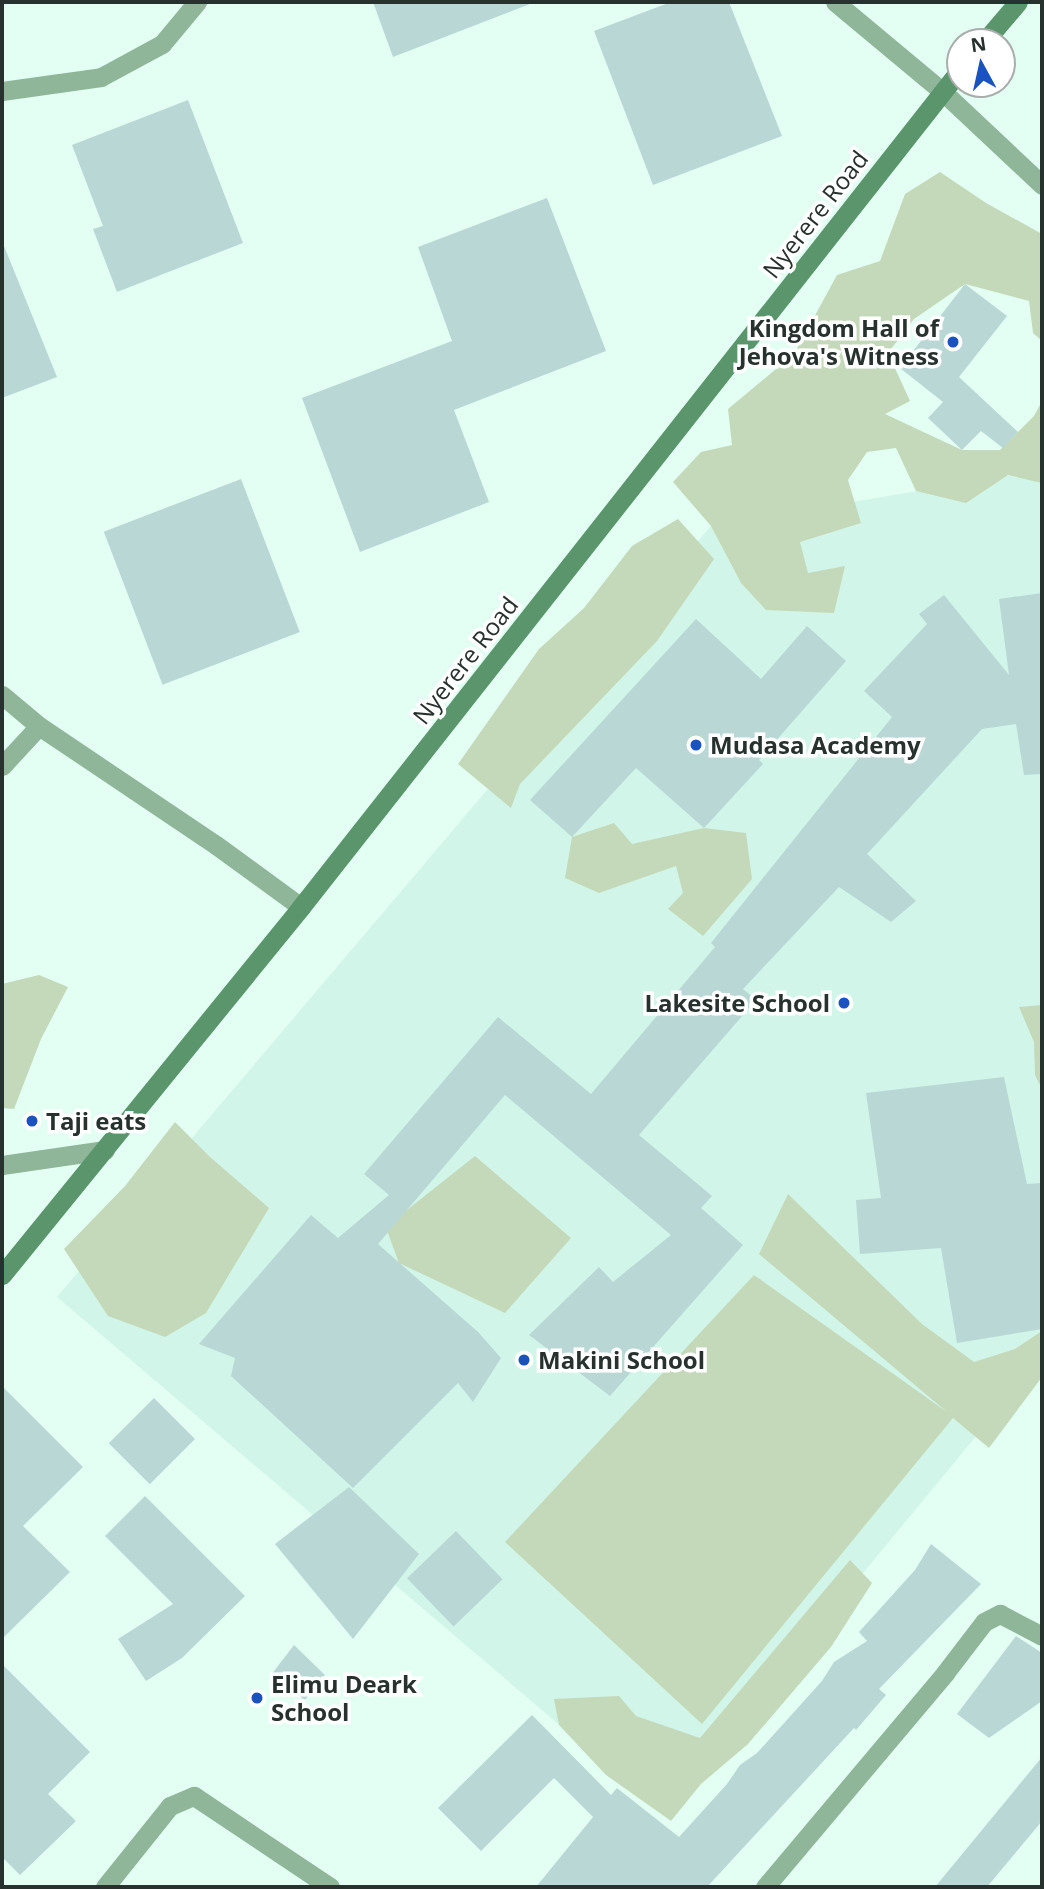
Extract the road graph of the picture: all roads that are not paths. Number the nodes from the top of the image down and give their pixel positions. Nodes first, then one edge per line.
1 (197, 2) edge
2 (835, 2) edge
3 (1018, 2) edge
4 (996, 28) edge
5 (946, 87) edge
6 (2, 91) edge
7 (942, 92) junction
8 (1042, 185) edge
9 (2, 695) edge
10 (39, 726) junction
11 (2, 766) edge
12 (301, 907) junction
13 (105, 1150) junction
14 (2, 1165) edge
15 (2, 1275) edge
16 (1042, 1636) edge
17 (105, 1887) edge
18 (330, 1887) edge
19 (765, 1887) edge

1 - 6 street
2 - 7 street
3 - 4 main road
5 - 7 main road, Nyerere Road
7 - 8 street
7 - 12 main road, Nyerere Road
9 - 10 street
10 - 11 street
10 - 12 street
12 - 13 main road, Nyerere Road
13 - 14 street
13 - 15 main road, Nyerere Road
16 - 19 street
17 - 18 street

